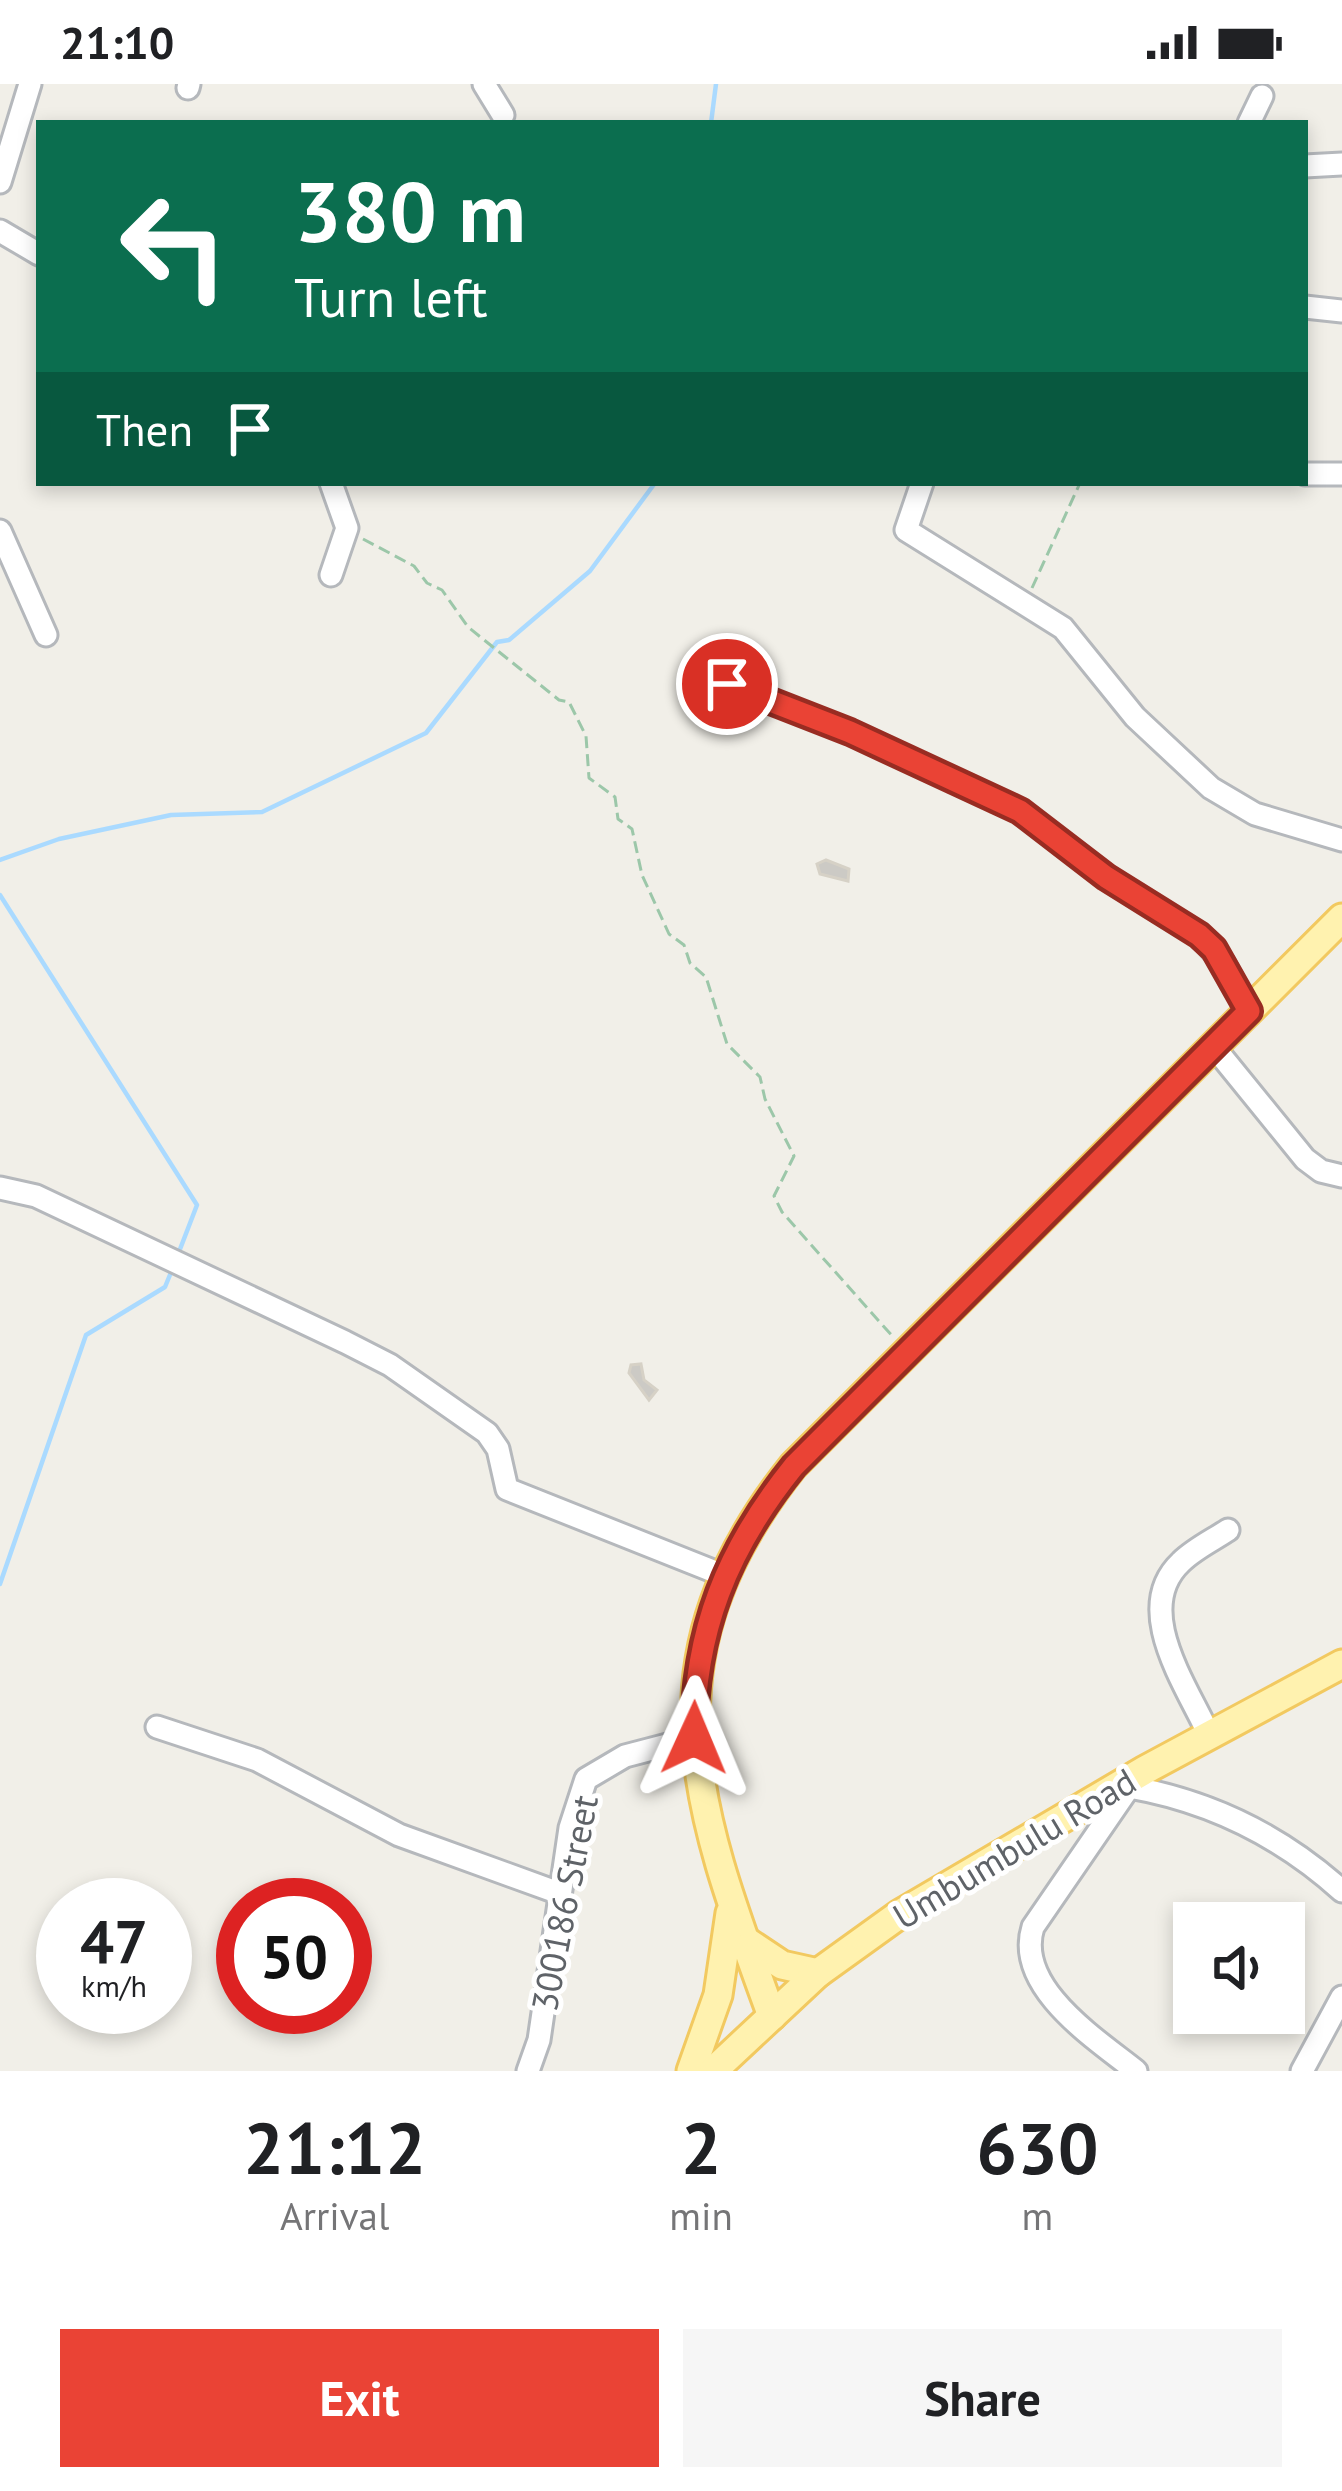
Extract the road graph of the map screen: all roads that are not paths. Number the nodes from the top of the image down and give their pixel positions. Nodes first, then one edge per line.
1 (30, 84) edge
2 (484, 84) edge
3 (1262, 96) dead end
4 (503, 115) dead end
5 (1250, 120) edge
6 (1342, 164) edge
7 (1308, 166) edge
8 (0, 182) edge
9 (0, 231) edge
10 (36, 252) edge
11 (1308, 307) edge
12 (1342, 311) edge
13 (1308, 474) edge
14 (1342, 474) edge
15 (332, 486) edge
16 (921, 486) edge
17 (0, 532) edge
18 (331, 575) dead end
19 (46, 635) dead end
20 (727, 684) dead end
21 (1342, 840) edge
22 (1342, 918) edge
23 (1249, 1011) junction
24 (1214, 1048) junction
25 (1342, 1177) edge
26 (0, 1188) edge
27 (1228, 1530) dead end
28 (723, 1575) junction
29 (1342, 1664) edge
30 (157, 1727) dead end
31 (1209, 1735) junction
32 (694, 1738) junction
33 (1133, 1781) junction
34 (1342, 1891) edge
35 (559, 1893) junction
36 (731, 1904) junction
37 (743, 1939) junction
38 (818, 1973) junction
39 (1342, 1997) edge
40 (772, 2016) junction
41 (529, 2071) edge
42 (691, 2071) edge
43 (713, 2071) edge
44 (1136, 2071) edge
45 (1302, 2071) edge

1 - 8 street
2 - 4 street
3 - 5 street
6 - 7 street
9 - 10 street
11 - 12 street
13 - 14 street
15 - 18 street
16 - 21 street
17 - 19 street
20 - 23 street
22 - 23 main road
23 - 24 main road
24 - 25 street
24 - 28 main road
26 - 28 street
27 - 31 street
28 - 32 main road
29 - 31 main road, Umbumbulu Road
30 - 35 street
31 - 33 main road, Umbumbulu Road
32 - 35 street, 300186 Street
32 - 36 main road
33 - 34 street
33 - 38 main road, Umbumbulu Road
33 - 44 street
35 - 41 street, 300186 Street
36 - 37 main road
36 - 42 main road
37 - 38 main road
37 - 40 main road
38 - 40 main road, Umbumbulu Road
39 - 45 street
40 - 43 main road, Umbumbulu Road

